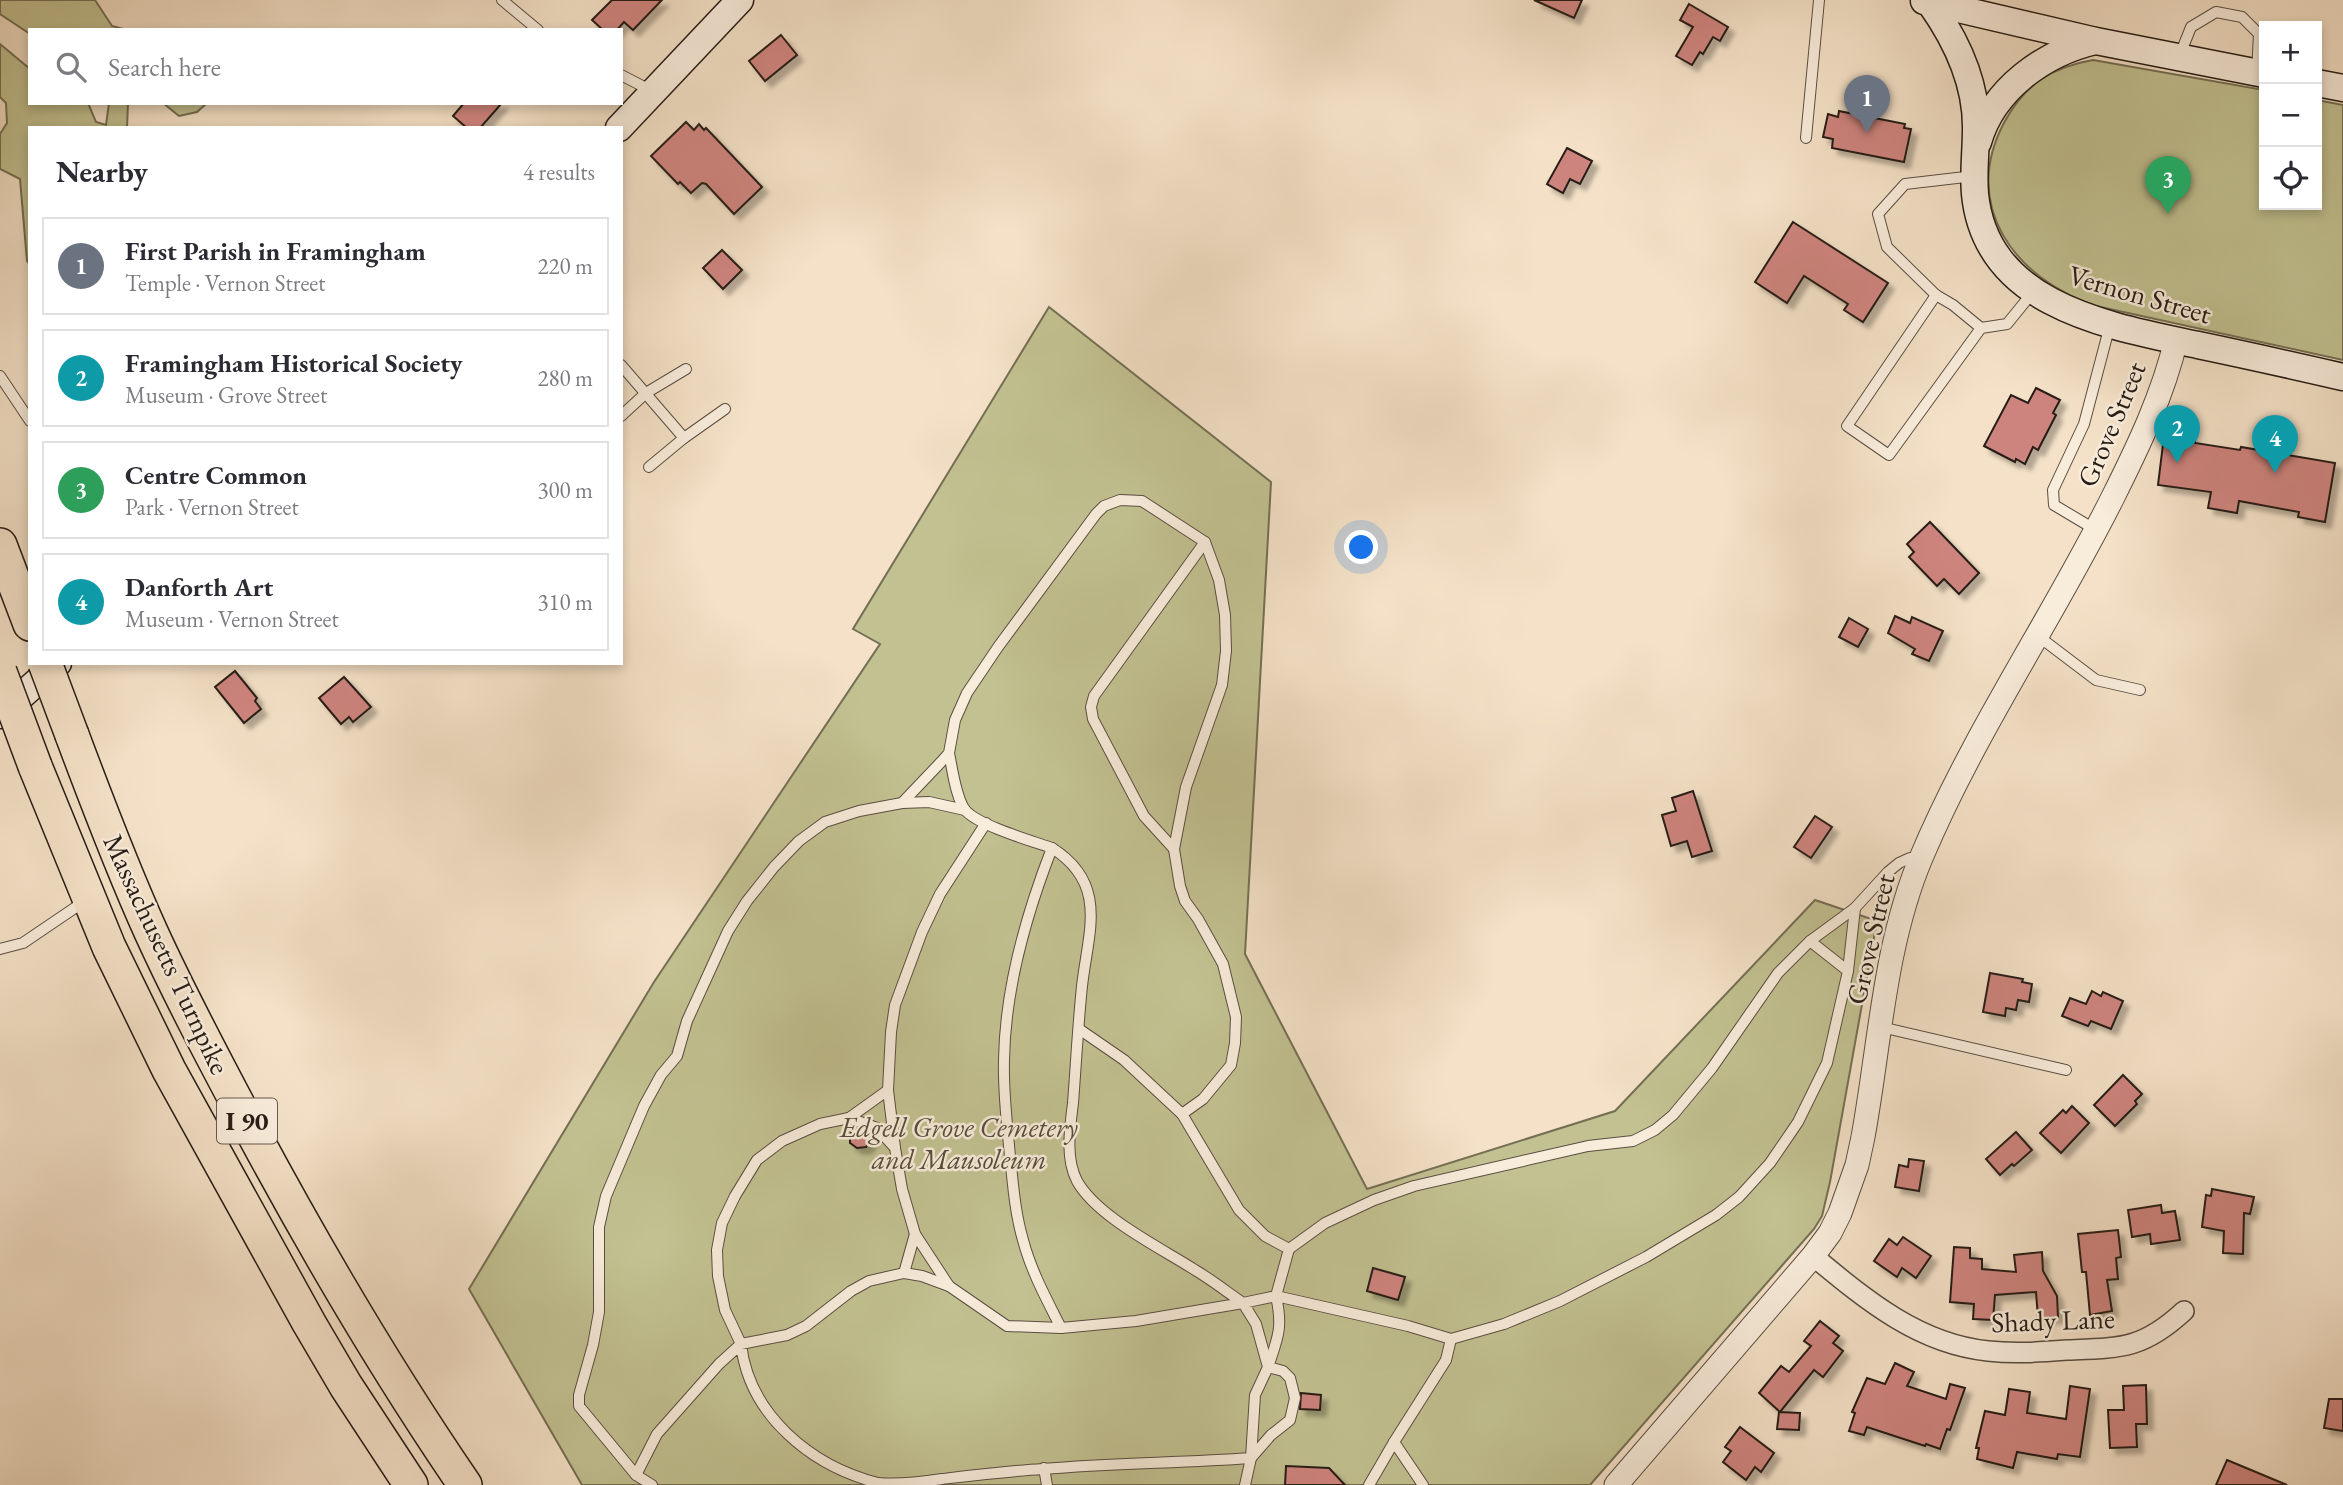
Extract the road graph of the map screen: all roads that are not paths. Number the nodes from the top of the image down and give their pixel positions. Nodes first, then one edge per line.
1 (502, 0) edge
2 (740, 0) edge
3 (1818, 0) edge
4 (1925, 2) edge
5 (1979, 7) edge
6 (535, 28) edge
7 (2259, 34) edge
8 (2096, 41) junction
9 (2179, 57) junction
10 (2259, 73) edge
11 (623, 76) edge
12 (2322, 84) edge
13 (2343, 88) edge
14 (652, 92) junction
15 (620, 126) edge
16 (1806, 138) dead end
17 (1974, 165) junction
18 (2033, 292) junction
19 (1936, 295) junction
20 (2110, 324) junction
21 (1982, 328) junction
22 (2176, 340) junction
23 (623, 367) edge
24 (685, 369) dead end
25 (0, 376) edge
26 (2343, 377) edge
27 (646, 393) junction
28 (725, 408) dead end
29 (623, 414) edge
30 (28, 418) edge
31 (684, 438) junction
32 (649, 467) dead end
33 (2096, 530) junction
34 (1205, 542) junction
35 (0, 545) edge
36 (28, 618) edge
37 (2038, 636) junction
38 (46, 665) edge
39 (56, 665) edge
40 (0, 672) edge
41 (2140, 690) dead end
42 (0, 715) edge
43 (948, 753) junction
44 (902, 803) junction
45 (965, 810) junction
46 (986, 823) junction
47 (1052, 848) junction
48 (1174, 849) junction
49 (1921, 858) junction
50 (88, 898) junction
51 (1854, 908) junction
52 (1810, 941) junction
53 (0, 949) edge
54 (1848, 971) junction
55 (1881, 1027) junction
56 (1079, 1030) junction
57 (2066, 1070) dead end
58 (888, 1090) junction
59 (1182, 1114) junction
60 (849, 1118) junction
61 (895, 1148) junction
62 (915, 1234) junction
63 (1289, 1249) junction
64 (1813, 1256) junction
65 (904, 1273) junction
66 (949, 1286) junction
67 (1276, 1296) junction
68 (1243, 1303) junction
69 (2184, 1311) dead end
70 (1061, 1328) junction
71 (1451, 1339) junction
72 (741, 1344) junction
73 (1268, 1367) junction
74 (1394, 1443) junction
75 (1251, 1458) junction
76 (1044, 1468) junction
77 (636, 1475) junction
78 (411, 1485) edge
79 (465, 1485) edge
80 (652, 1485) edge
81 (1047, 1485) edge
82 (1245, 1485) edge
83 (1368, 1485) edge
84 (1423, 1485) edge
85 (1616, 1485) edge

1 - 6 lane
2 - 14 main road
3 - 16 lane
4 - 5 main road
4 - 17 main road, Vernon Street
5 - 8 main road
7 - 9 lane
8 - 9 main road
8 - 17 main road, Vernon Street
9 - 10 main road
11 - 14 lane
12 - 13 main road
14 - 15 main road
17 - 18 main road, Vernon Street
17 - 19 lane
18 - 20 main road, Vernon Street
18 - 21 lane
19 - 21 lane
19 - 21 lane
20 - 22 main road, Vernon Street
20 - 33 lane
22 - 26 main road, Vernon Street
22 - 33 street, Grove Street
23 - 27 lane
24 - 27 lane
25 - 30 lane
27 - 29 lane
27 - 31 lane
28 - 31 lane
31 - 32 lane
33 - 37 street, Grove Street
34 - 43 lane
34 - 48 lane
34 - 48 lane
35 - 36 highway
37 - 41 lane
37 - 49 street, Grove Street
38 - 79 highway, Massachusetts Turnpike / I 90, bridge
39 - 42 main road
40 - 50 highway, Massachusetts Turnpike / I 90, bridge
43 - 44 lane
43 - 45 lane
44 - 45 lane
44 - 77 lane
45 - 46 lane
46 - 47 lane
46 - 58 lane
47 - 56 lane
47 - 70 lane
48 - 59 lane
49 - 51 lane
49 - 55 street, Grove Street
50 - 53 lane
50 - 78 highway, Massachusetts Turnpike / I 90
51 - 52 lane
51 - 54 lane
52 - 54 lane
52 - 63 lane
54 - 71 lane
55 - 57 lane
55 - 64 street, Grove Street
56 - 59 lane
56 - 68 lane
58 - 60 lane
58 - 61 lane
59 - 63 lane
60 - 61 lane
60 - 72 lane
61 - 62 lane
62 - 65 lane
62 - 66 lane
63 - 67 lane
64 - 69 street, Shady Lane
64 - 85 street, Grove Street
65 - 66 lane
65 - 72 lane
66 - 70 lane
67 - 68 lane
67 - 71 lane
67 - 73 lane
68 - 70 lane
68 - 73 lane
71 - 74 lane
72 - 76 lane
72 - 77 lane
73 - 75 lane
73 - 75 lane
74 - 83 lane
74 - 84 lane
75 - 76 lane
75 - 82 lane
76 - 81 lane
77 - 80 lane

